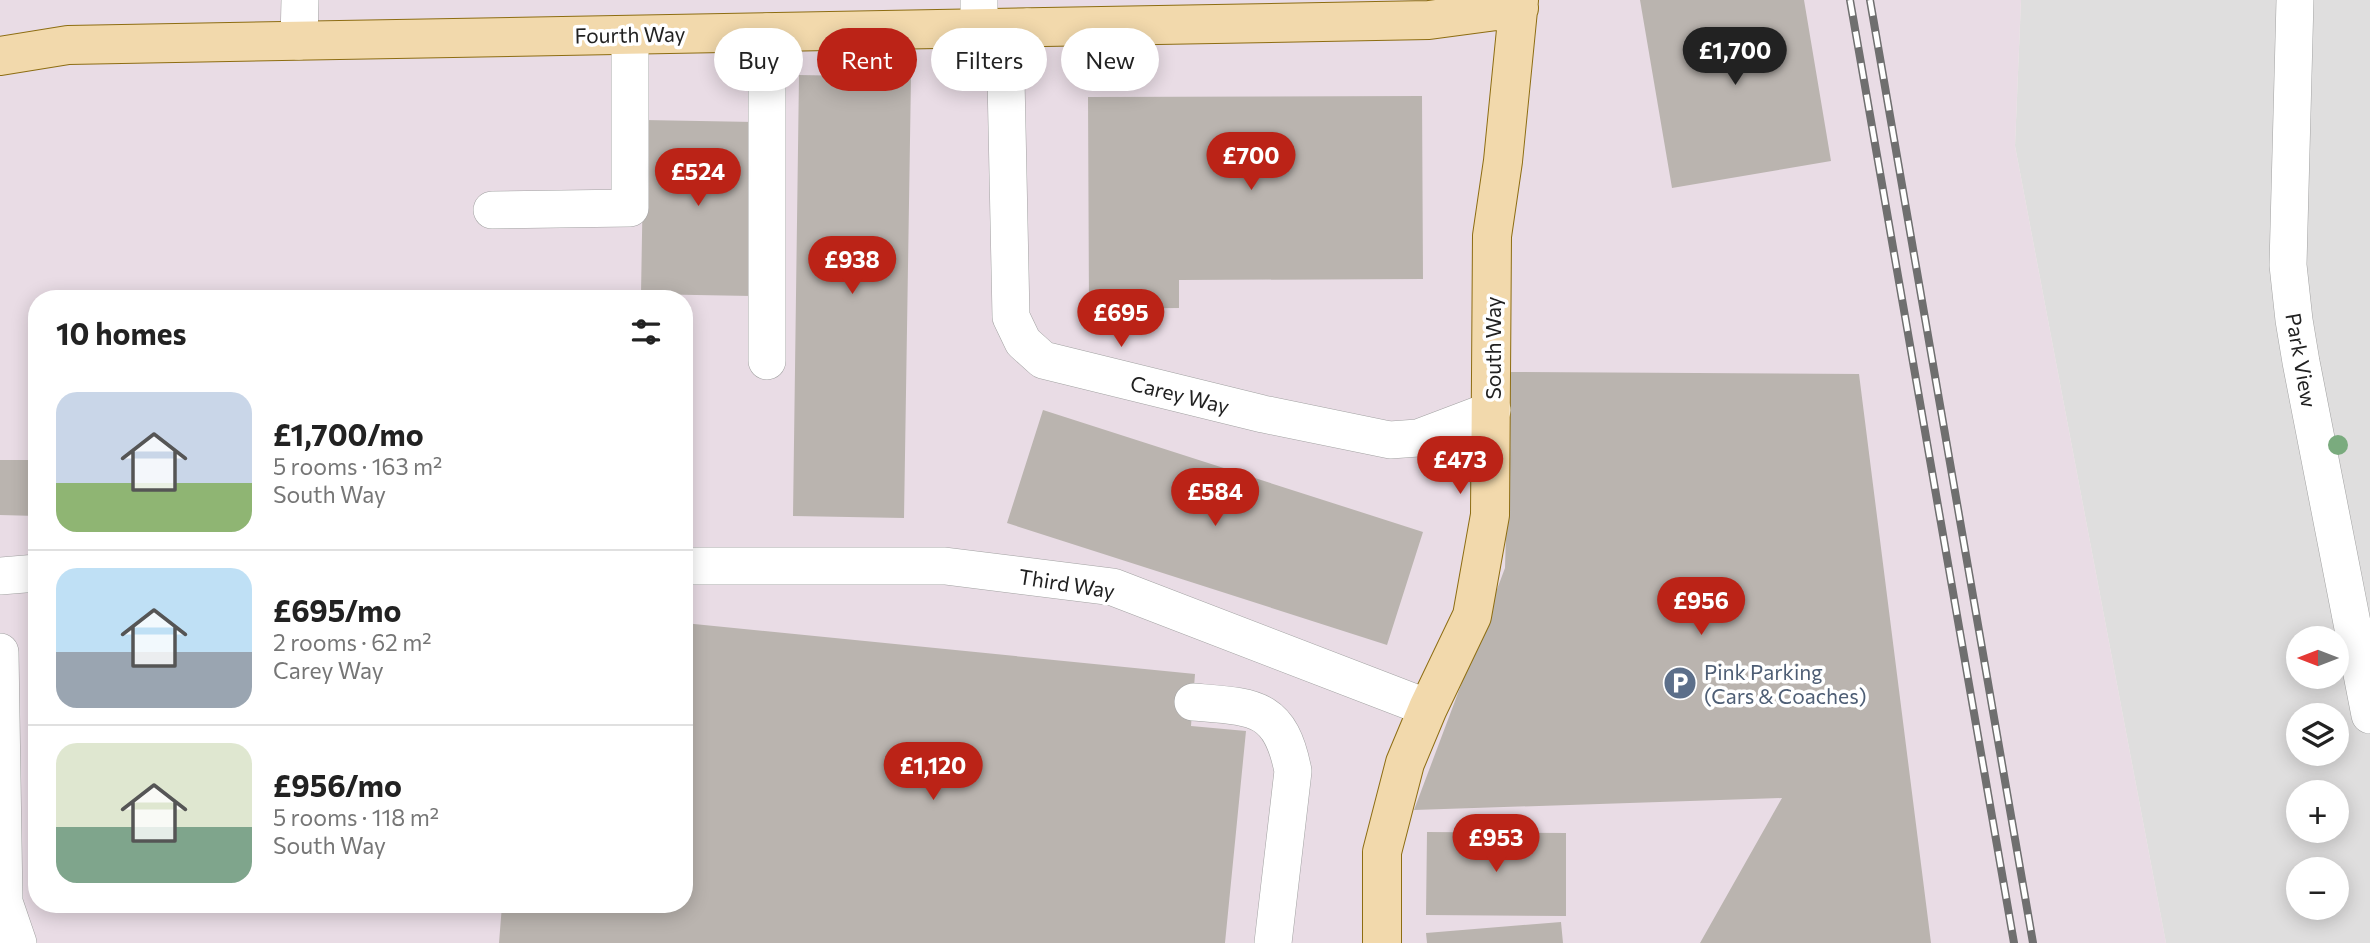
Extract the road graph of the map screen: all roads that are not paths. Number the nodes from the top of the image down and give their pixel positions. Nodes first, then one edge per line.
1 (300, 0) edge
2 (2295, 0) edge
3 (1338, 10) edge
4 (1248, 11) edge
5 (979, 14) edge
6 (1518, 15) edge
7 (1429, 20) joint
8 (1027, 27) junction
9 (803, 29) edge
10 (714, 33) edge
11 (630, 34) junction
12 (299, 41) junction
13 (0, 56) edge
14 (767, 91) edge
15 (492, 210) dead end
16 (768, 361) dead end
17 (1492, 410) junction
18 (693, 566) edge
19 (28, 574) edge
20 (0, 576) edge
21 (0, 652) edge
22 (1193, 702) dead end
23 (1428, 708) junction
24 (2370, 715) edge
25 (3, 909) edge
26 (19, 943) edge
27 (1273, 943) edge
28 (1382, 943) edge

1 - 12 street
2 - 24 street, Park View
3 - 4 main road, Fourth Way
3 - 7 main road, Fourth Way
4 - 8 main road, Fourth Way
5 - 8 main road, Fourth Way
5 - 9 main road, Fourth Way
6 - 7 main road, South Way
6 - 17 main road, South Way
8 - 17 street, Carey Way
10 - 11 main road, Fourth Way
11 - 12 main road, Fourth Way
11 - 15 street
12 - 13 main road, Fourth Way
14 - 16 street
17 - 23 main road, South Way
18 - 23 street, Third Way
19 - 20 street
21 - 25 street
22 - 27 street
23 - 28 main road, South Way
25 - 26 street

